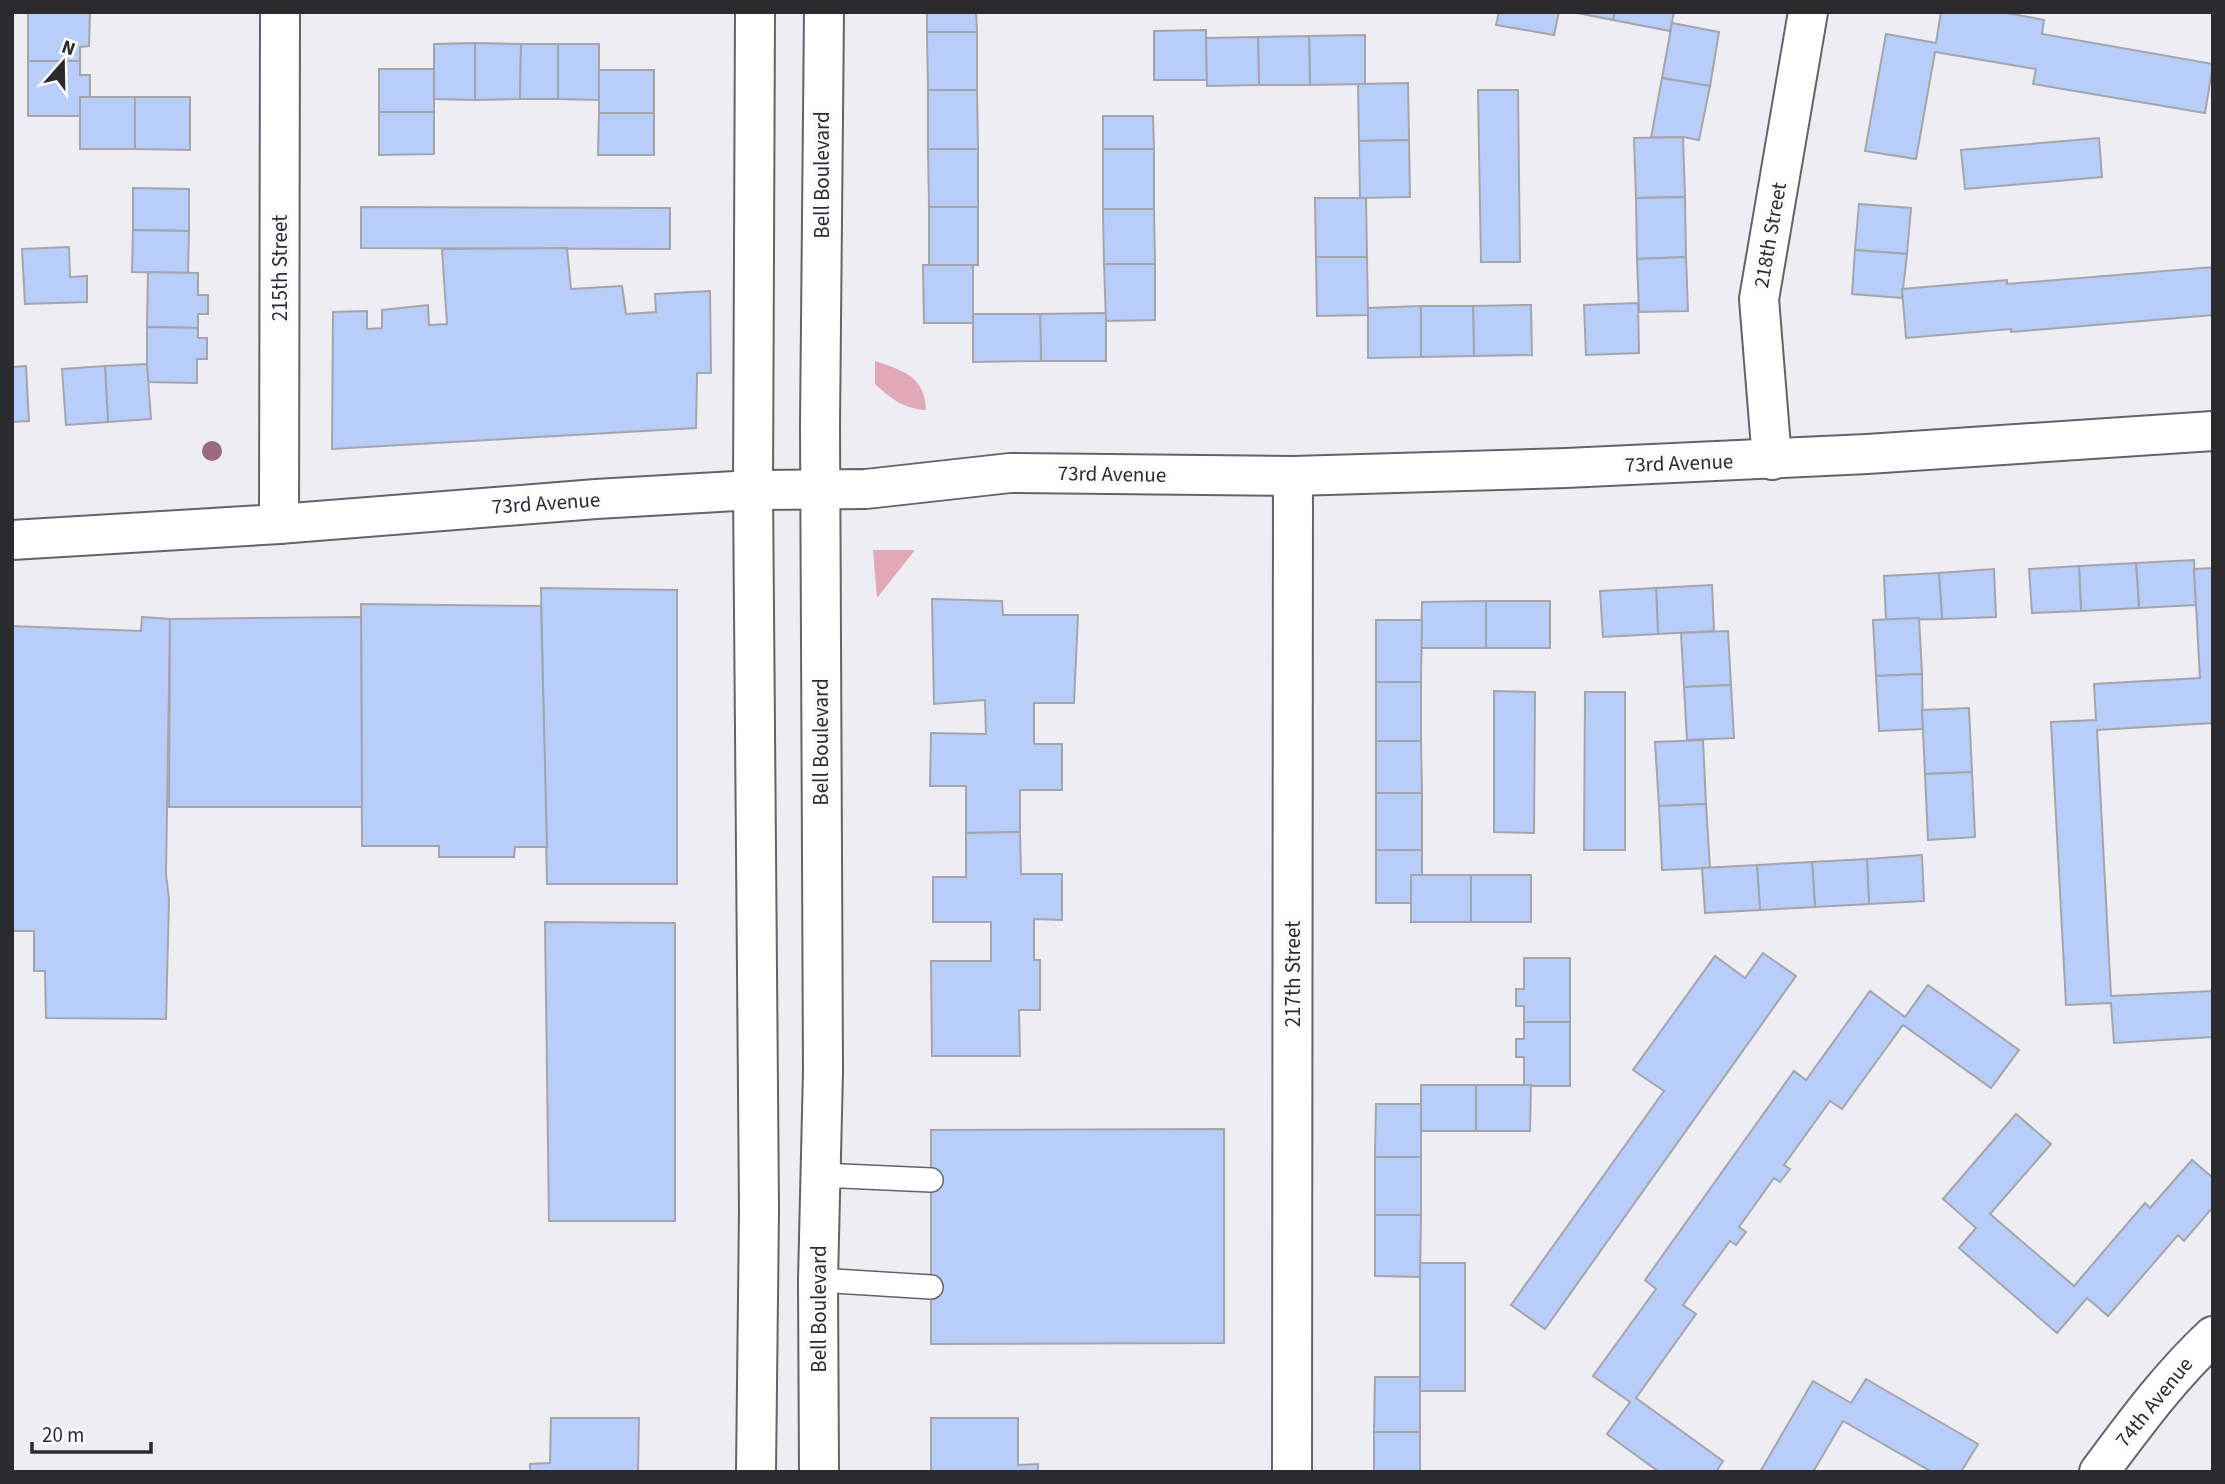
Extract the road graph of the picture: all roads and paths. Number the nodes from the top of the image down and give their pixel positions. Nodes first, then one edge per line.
1 (280, 12) edge
2 (755, 12) edge
3 (824, 12) edge
4 (1808, 12) edge
5 (2213, 431) edge
6 (1772, 460) junction
7 (1293, 476) junction
8 (753, 490) junction
9 (820, 490) junction
10 (279, 524) junction
11 (12, 540) edge
12 (820, 1175) junction
13 (931, 1180) dead end
14 (818, 1280) junction
15 (931, 1287) dead end
16 (2213, 1336) edge
17 (756, 1472) edge
18 (819, 1472) edge
19 (1292, 1472) edge
20 (2099, 1472) edge

1 - 10 street, 215th Street
2 - 8 street
3 - 9 street, Bell Boulevard
4 - 6 street, 218th Street
5 - 6 street, 73rd Avenue
6 - 7 street, 73rd Avenue
7 - 9 street, 73rd Avenue
7 - 19 street, 217th Street
8 - 9 street, 73rd Avenue
8 - 10 street, 73rd Avenue
8 - 17 street
9 - 12 street, Bell Boulevard
10 - 11 street, 73rd Avenue
12 - 13 lane
12 - 14 street, Bell Boulevard
14 - 15 lane
14 - 18 street, Bell Boulevard
16 - 20 street, 74th Avenue

